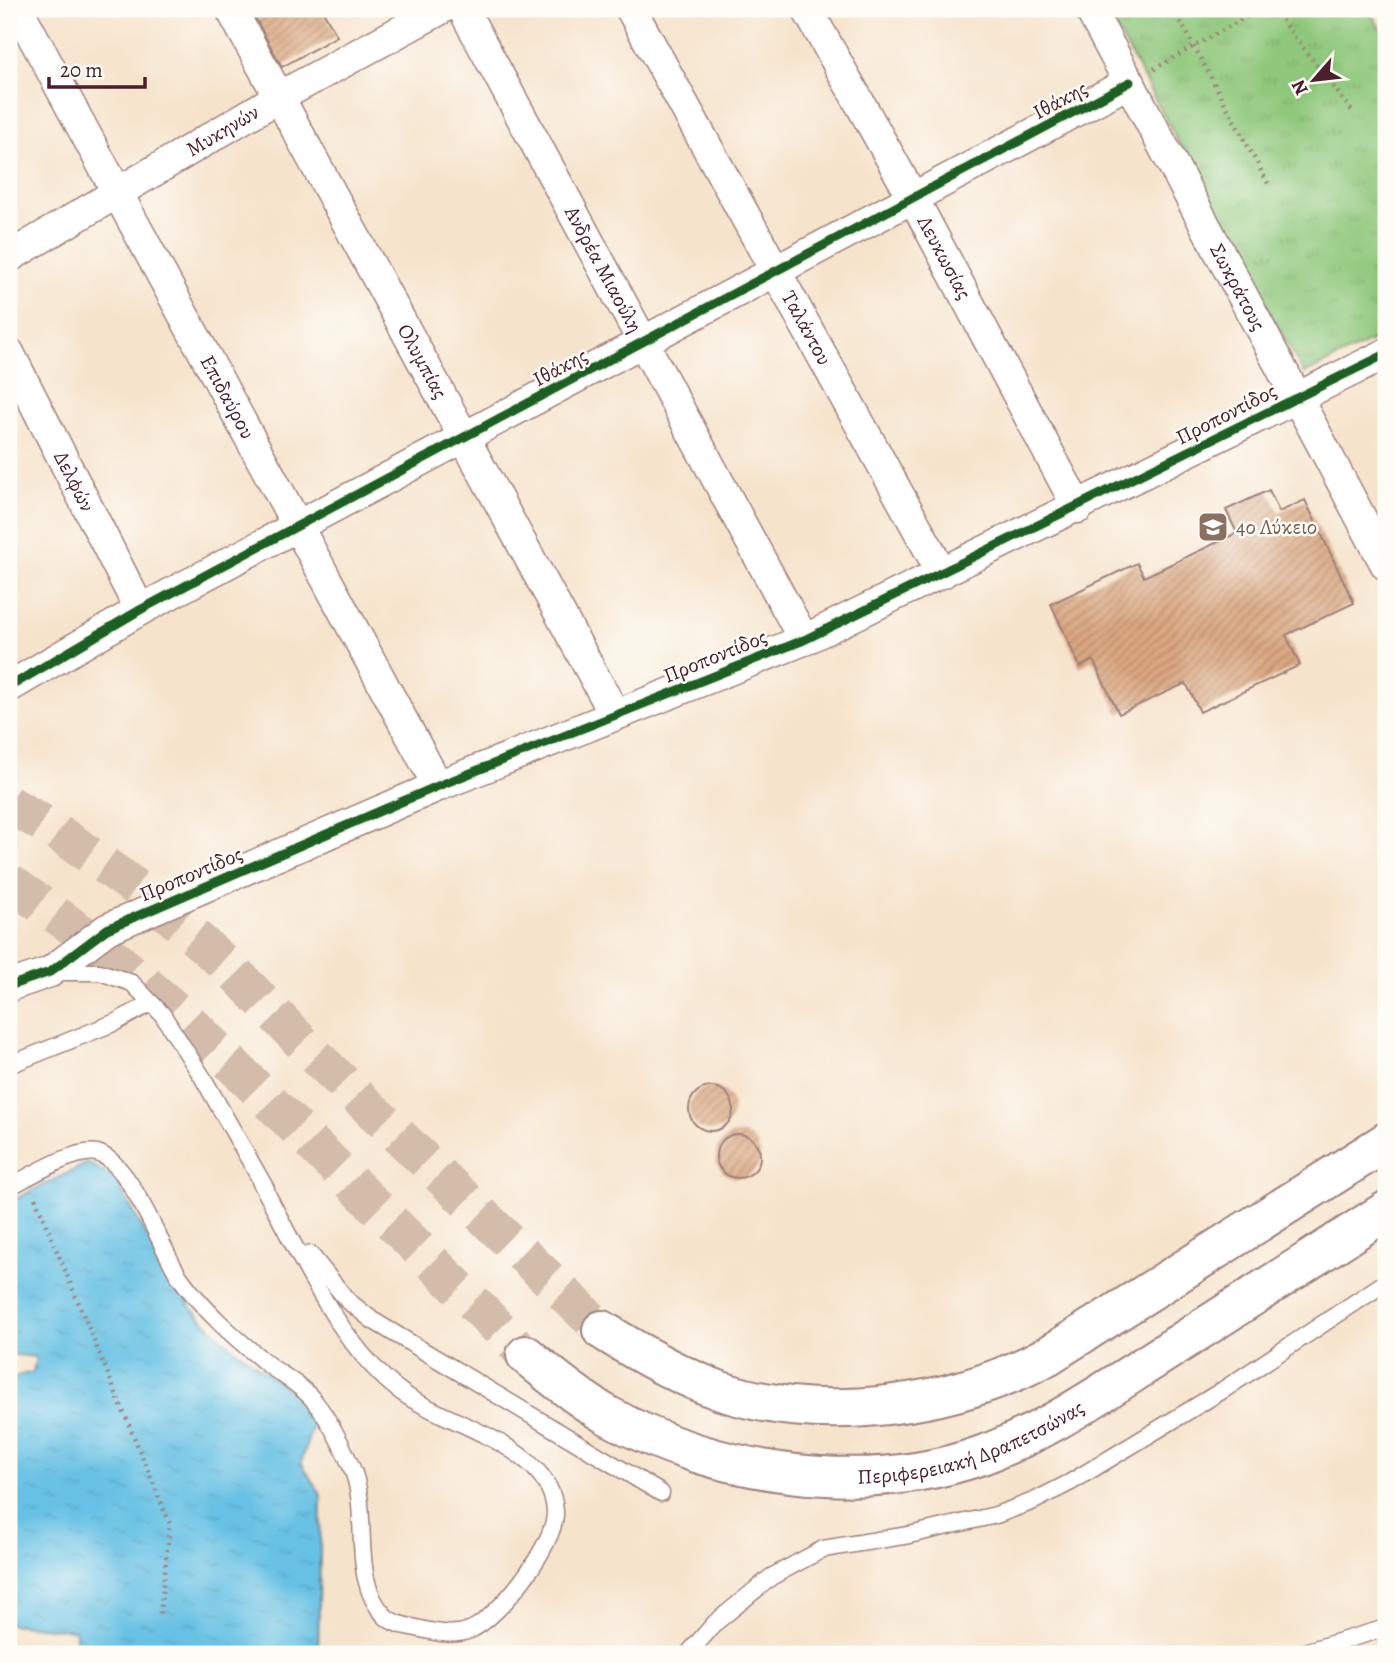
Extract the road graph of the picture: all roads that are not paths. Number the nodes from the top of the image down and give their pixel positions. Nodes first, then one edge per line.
1 (18, 9) edge
2 (231, 9) edge
3 (441, 9) edge
4 (463, 9) edge
5 (631, 9) edge
6 (807, 9) edge
7 (1090, 9) edge
8 (1130, 82) junction
9 (279, 97) junction
10 (119, 193) junction
11 (913, 198) junction
12 (9, 257) edge
13 (775, 272) junction
14 (643, 342) junction
15 (9, 353) edge
16 (1386, 354) edge
17 (1299, 397) junction
18 (464, 437) junction
19 (1078, 508) junction
20 (298, 525) junction
21 (1386, 565) edge
22 (942, 573) junction
23 (140, 610) junction
24 (804, 640) junction
25 (9, 687) edge
26 (615, 715) junction
27 (438, 786) junction
28 (50, 972) junction
29 (9, 986) edge
30 (151, 1003) junction
31 (9, 1065) edge
32 (1386, 1142) edge
33 (260, 1181) junction
34 (9, 1187) edge
35 (1386, 1211) edge
36 (1386, 1282) edge
37 (602, 1330) tunnel mouth
38 (526, 1356) tunnel mouth
39 (661, 1493) dead end
40 (1386, 1628) edge
41 (688, 1654) edge
42 (1297, 1654) edge

1 - 10 street, Επιδαύρου
2 - 9 street, Ολυμπίας
3 - 9 street, Μυκηνών
4 - 14 street, Ανδρέα Μιαούλη
5 - 13 street, Ταλάντου
6 - 11 street, Λευκωσίας
7 - 8 street, Σωκράτους
8 - 11 street, Ιθάκης
8 - 17 street, Σωκράτους
9 - 10 street, Μυκηνών
9 - 18 street, Ολυμπίας
10 - 12 street, Μυκηνών
10 - 20 street, Επιδαύρου
11 - 13 street, Ιθάκης
11 - 19 street, Λευκωσίας
13 - 14 street, Ιθάκης
13 - 22 street, Ταλάντου
14 - 18 street, Ιθάκης
14 - 24 street, Ανδρέα Μιαούλη
15 - 23 street, Δελφών
16 - 17 street, Προποντίδος
17 - 19 street, Προποντίδος
17 - 21 street, Σωκράτους
18 - 20 street, Ιθάκης
18 - 26 street, Ολυμπίας
19 - 22 street, Προποντίδος
20 - 23 street, Ιθάκης
20 - 27 street, Επιδαύρου
22 - 24 street, Προποντίδος
23 - 25 street, Ιθάκης
24 - 26 street, Προποντίδος
26 - 27 street, Προποντίδος
27 - 28 street, Προποντίδος
28 - 29 street, Προποντίδος
28 - 30 lane
30 - 31 lane
30 - 33 lane
32 - 37 main road
33 - 34 lane
33 - 39 lane
35 - 38 main road, Περιφερειακή Δραπετσώνας
36 - 41 lane
40 - 42 lane

